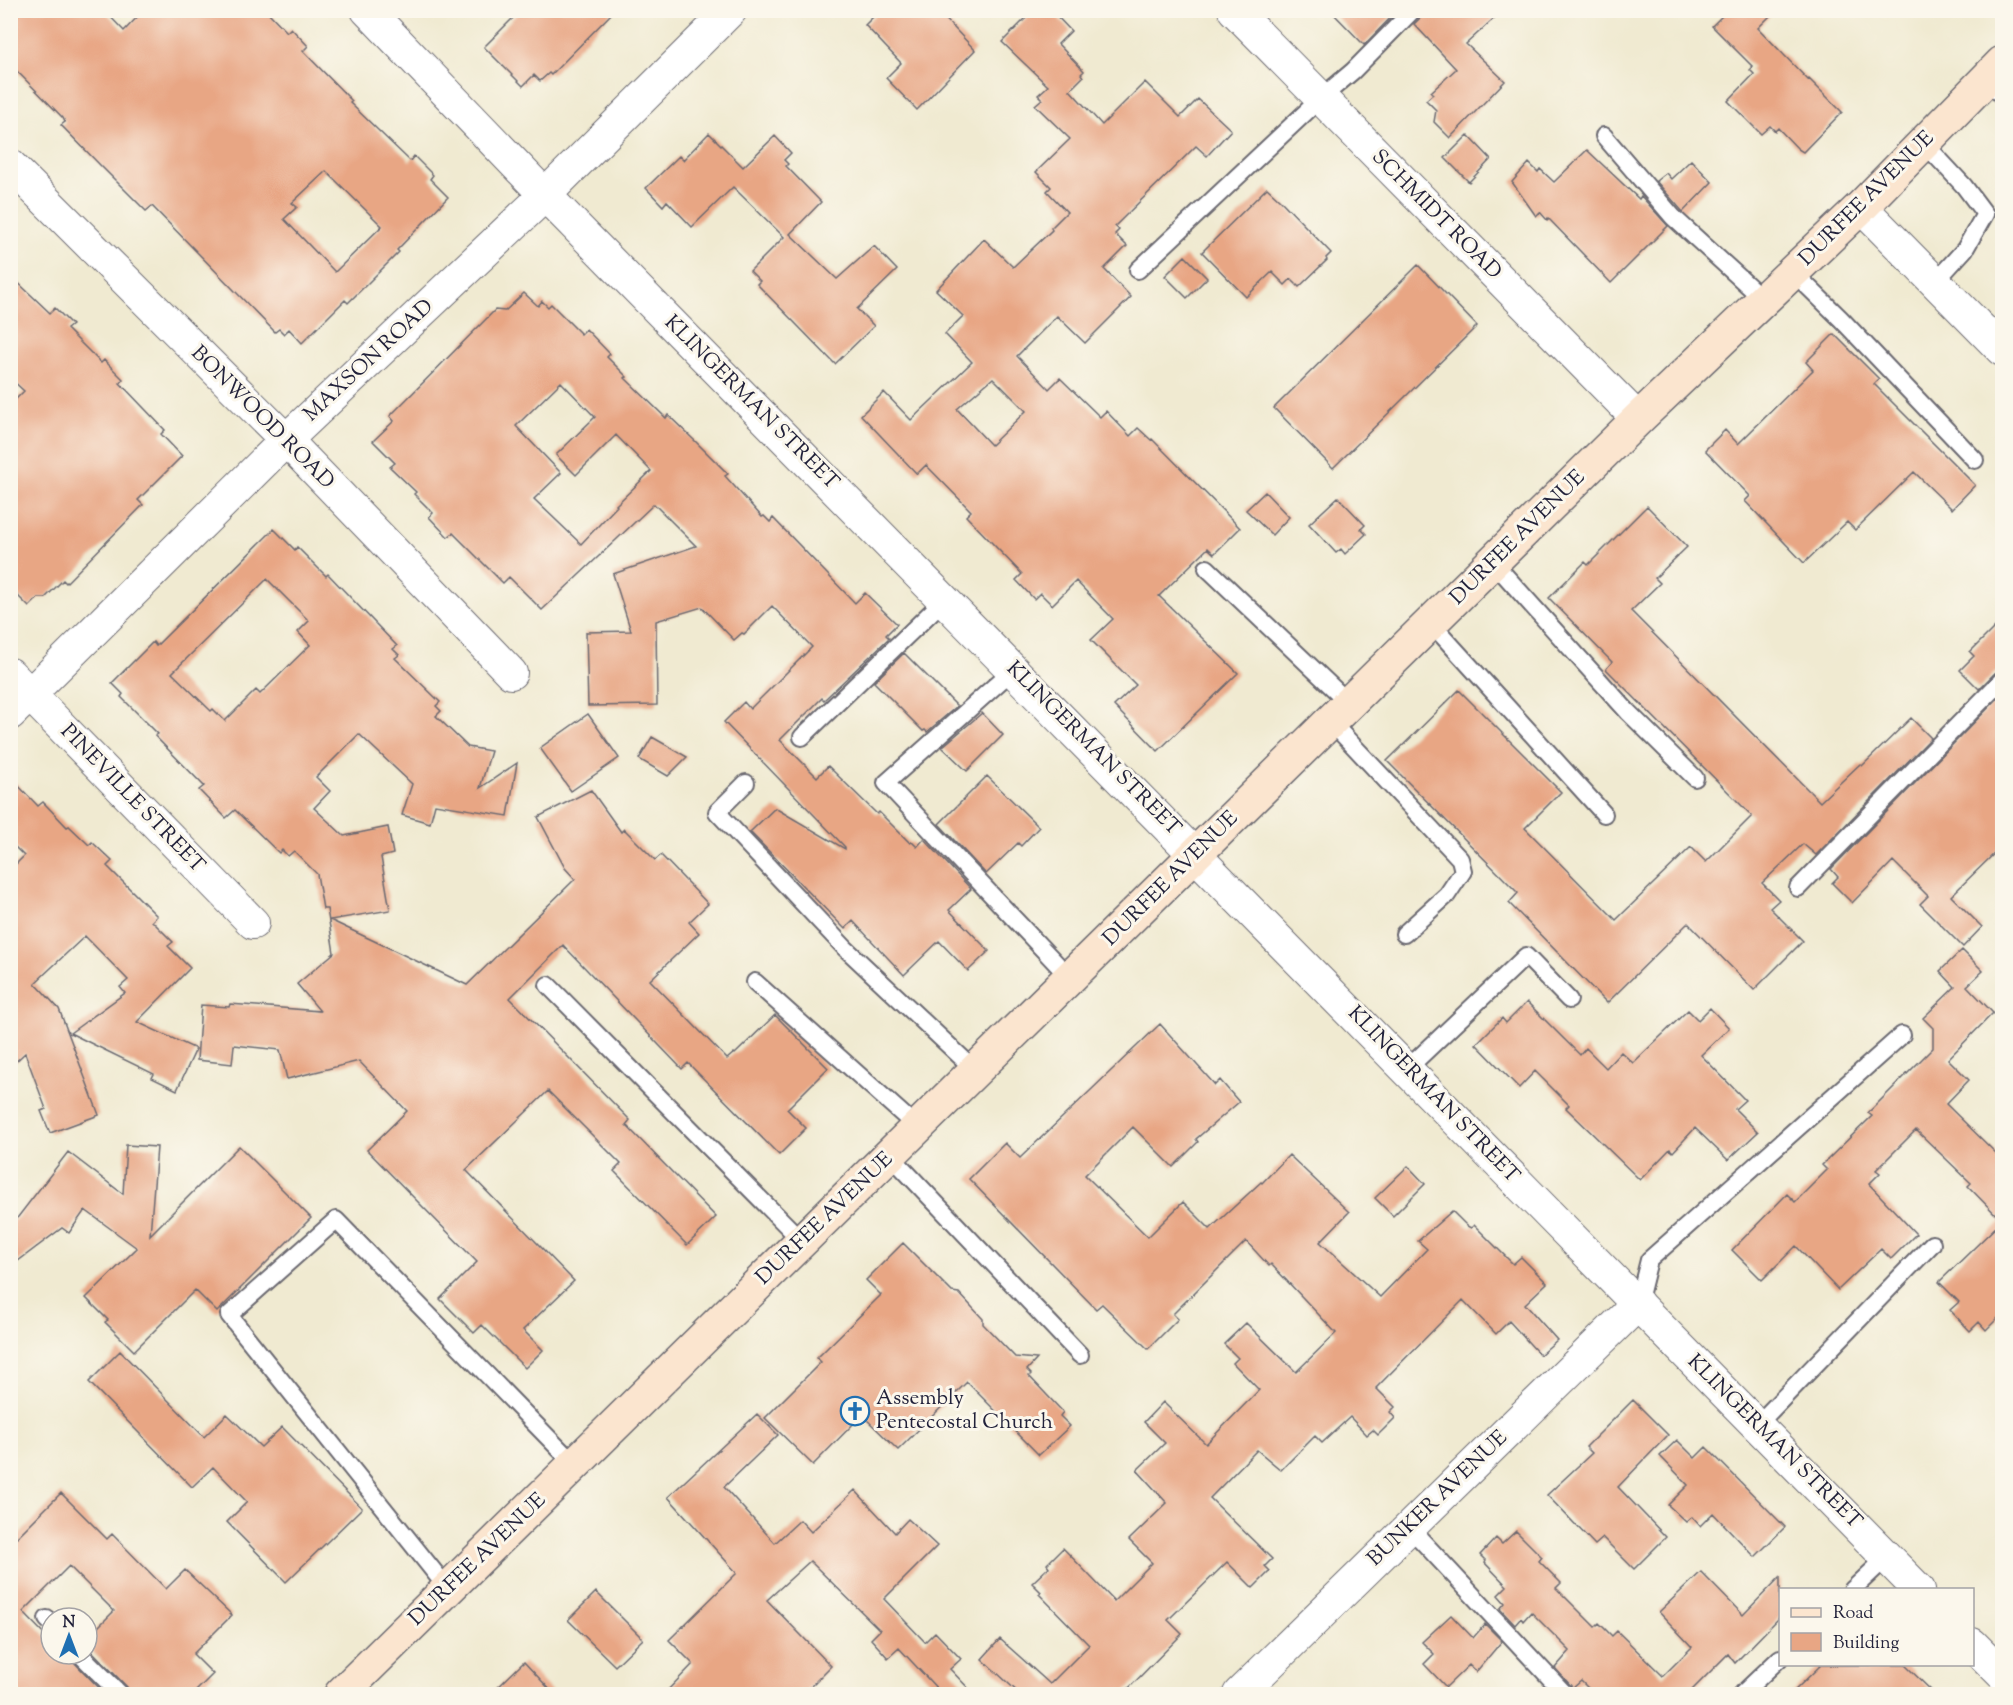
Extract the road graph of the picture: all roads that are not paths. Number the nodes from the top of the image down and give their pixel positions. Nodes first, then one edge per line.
1 (367, 10) edge
2 (731, 10) edge
3 (1234, 10) edge
4 (1413, 10) edge
5 (1998, 79) edge
6 (1321, 98) junction
7 (1604, 136) dead end
8 (1924, 143) junction
9 (10, 165) edge
10 (545, 195) junction
11 (1861, 207) junction
12 (1138, 270) dead end
13 (1793, 272) junction
14 (1935, 282) junction
15 (1764, 300) junction
16 (2002, 348) edge
17 (1638, 419) junction
18 (286, 440) junction
19 (1975, 460) dead end
20 (1493, 562) junction
21 (1207, 568) dead end
22 (945, 599) junction
23 (1431, 623) junction
24 (1014, 669) junction
25 (512, 673) dead end
26 (2002, 680) edge
27 (17, 694) edge
28 (1341, 713) junction
29 (802, 737) dead end
30 (1695, 778) dead end
31 (746, 783) dead end
32 (1604, 814) dead end
33 (1197, 854) junction
34 (1798, 888) dead end
35 (253, 923) dead end
36 (1404, 934) dead end
37 (1070, 978) junction
38 (755, 982) dead end
39 (548, 985) dead end
40 (1569, 999) dead end
41 (1902, 1035) dead end
42 (1407, 1069) junction
43 (976, 1071) junction
44 (918, 1128) junction
45 (890, 1155) junction
46 (802, 1241) junction
47 (1932, 1244) dead end
48 (1638, 1304) junction
49 (1080, 1354) dead end
50 (1757, 1425) junction
51 (575, 1465) junction
52 (1409, 1527) junction
53 (1887, 1557) junction
54 (1854, 1588) edge
55 (1917, 1588) edge
56 (448, 1589) junction
57 (1974, 1646) edge
58 (1779, 1659) edge
59 (92, 1666) edge
60 (2002, 1674) edge
61 (120, 1695) edge
62 (341, 1695) edge
63 (1239, 1695) edge
64 (1565, 1695) edge
65 (1742, 1695) edge

1 - 10 street, KLINGERMAN STREET
2 - 10 street, MAXSON ROAD
3 - 6 street, SCHMIDT ROAD
4 - 6 lane
5 - 8 main road, DURFEE AVENUE
6 - 12 lane
6 - 17 street, SCHMIDT ROAD
7 - 15 lane
8 - 11 main road, DURFEE AVENUE
8 - 14 lane
9 - 18 street, BONWOOD ROAD
10 - 18 street, MAXSON ROAD
10 - 22 street, KLINGERMAN STREET
11 - 13 main road, DURFEE AVENUE
11 - 14 street
13 - 15 main road, DURFEE AVENUE
13 - 19 lane
14 - 16 street
15 - 17 main road, DURFEE AVENUE
17 - 20 main road, DURFEE AVENUE
18 - 25 street, BONWOOD ROAD
18 - 27 street, MAXSON ROAD
20 - 23 main road, DURFEE AVENUE
20 - 30 lane
21 - 28 lane
22 - 24 street, KLINGERMAN STREET
22 - 29 lane
23 - 28 main road, DURFEE AVENUE
23 - 32 lane
24 - 33 street, KLINGERMAN STREET
24 - 37 lane
26 - 34 lane
27 - 35 street, PINEVILLE STREET
28 - 33 main road, DURFEE AVENUE
28 - 36 lane
31 - 43 lane
33 - 37 main road, DURFEE AVENUE
33 - 42 street, KLINGERMAN STREET
37 - 43 main road, DURFEE AVENUE
38 - 44 lane
39 - 46 lane
40 - 42 lane
41 - 48 lane
42 - 48 street, KLINGERMAN STREET
43 - 44 main road, DURFEE AVENUE
44 - 45 main road, DURFEE AVENUE
45 - 46 main road, DURFEE AVENUE
45 - 49 lane
46 - 51 main road, DURFEE AVENUE
47 - 50 lane
48 - 50 street, KLINGERMAN STREET
48 - 52 street, BUNKER AVENUE
50 - 53 street, KLINGERMAN STREET
51 - 56 main road, DURFEE AVENUE
51 - 56 lane
52 - 63 street, BUNKER AVENUE
52 - 64 lane
53 - 54 lane
53 - 55 street, KLINGERMAN STREET
56 - 62 main road, DURFEE AVENUE
57 - 60 street
58 - 65 lane
59 - 61 lane

